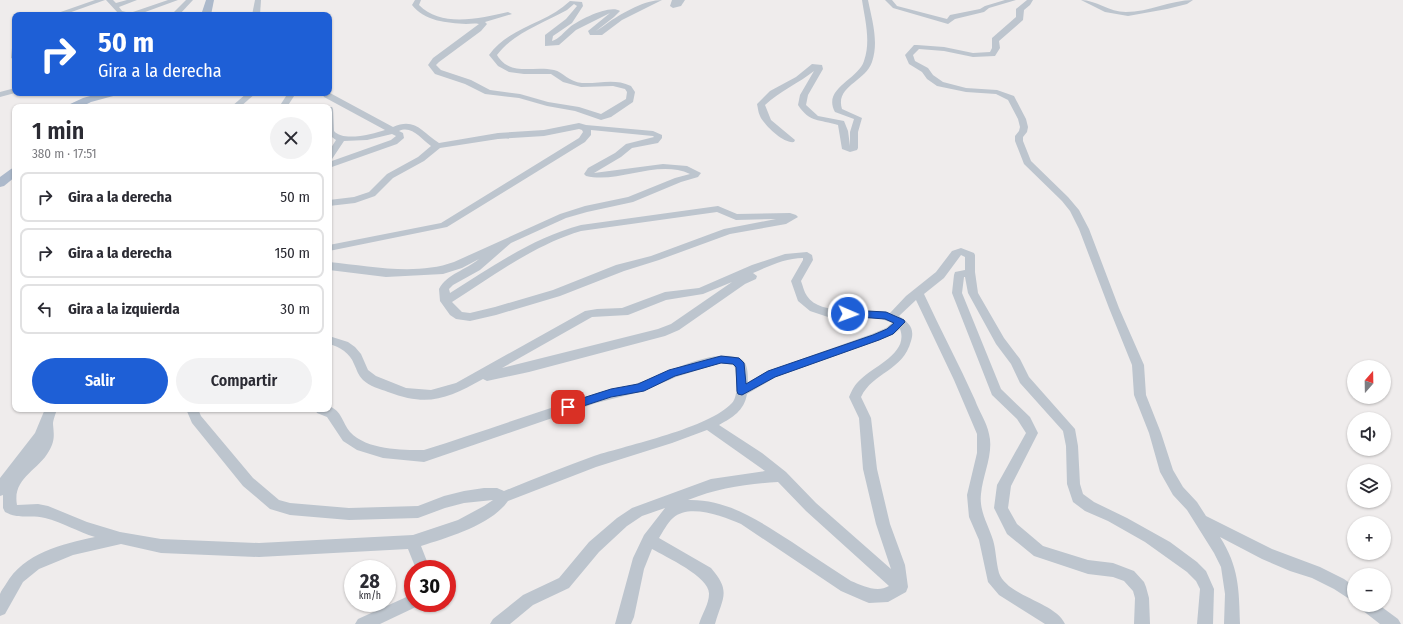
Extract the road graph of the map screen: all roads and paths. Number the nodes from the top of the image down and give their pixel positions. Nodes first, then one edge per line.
1 (102, 0) edge
2 (109, 0) edge
3 (134, 0) edge
4 (174, 0) edge
5 (190, 0) edge
6 (210, 0) edge
7 (258, 0) edge
8 (418, 0) edge
9 (659, 0) edge
10 (675, 0) edge
11 (682, 0) edge
12 (865, 0) edge
13 (888, 0) edge
14 (1012, 0) edge
15 (1030, 0) edge
16 (1084, 0) edge
17 (1190, 0) edge
18 (569, 1) edge
19 (118, 9) junction
20 (65, 12) edge
21 (114, 12) edge
22 (124, 12) edge
23 (139, 12) edge
24 (178, 12) edge
25 (207, 12) edge
26 (256, 12) edge
27 (508, 14) dead end
28 (479, 21) junction
29 (12, 91) edge
30 (0, 95) edge
31 (102, 96) edge
32 (248, 96) edge
33 (331, 96) edge
34 (78, 104) edge
35 (239, 104) edge
36 (586, 128) junction
37 (391, 132) junction
38 (335, 137) edge
39 (791, 140) dead end
40 (437, 146) junction
41 (332, 147) edge
42 (332, 165) edge
43 (12, 175) edge
44 (0, 183) edge
45 (332, 203) edge
46 (507, 241) junction
47 (332, 247) edge
48 (793, 256) junction
49 (332, 266) edge
50 (970, 272) junction
51 (918, 292) junction
52 (445, 301) junction
53 (896, 320) junction
54 (332, 341) edge
55 (460, 386) junction
56 (742, 391) junction
57 (50, 412) edge
58 (196, 412) edge
59 (332, 412) edge
60 (47, 424) junction
61 (709, 425) junction
62 (782, 476) junction
63 (0, 490) edge
64 (503, 497) junction
65 (678, 503) junction
66 (1200, 520) junction
67 (121, 538) junction
68 (649, 540) junction
69 (414, 542) junction
70 (420, 560) edge
71 (900, 586) junction
72 (1347, 590) edge
73 (404, 605) edge
74 (0, 608) edge
75 (1377, 612) edge
76 (363, 624) edge
77 (498, 624) edge
78 (623, 624) edge
79 (707, 624) edge
80 (1057, 624) edge
81 (1142, 624) edge
82 (1205, 624) edge
83 (1232, 624) edge
84 (1393, 624) edge

1 - 20 street
2 - 19 street
3 - 19 street
4 - 23 street
5 - 24 street
6 - 25 main road
7 - 26 street
8 - 28 street
9 - 18 street
10 - 11 street
12 - 39 street
13 - 14 street
15 - 66 street
16 - 17 street
18 - 28 street
19 - 21 street
19 - 22 street
27 - 28 street
29 - 30 street
31 - 34 main road
32 - 35 street
33 - 37 street
36 - 40 street
36 - 46 street
36 - 47 street
37 - 38 street
37 - 40 street
37 - 42 street
38 - 41 street
40 - 45 street
43 - 44 main road
46 - 49 street
46 - 52 street
48 - 53 street
48 - 55 street
48 - 55 street
50 - 51 street
50 - 81 street
50 - 82 street
51 - 53 street
51 - 80 street
52 - 52 street
53 - 56 street
53 - 71 street
54 - 55 street
56 - 59 street
56 - 61 street
57 - 60 street
58 - 64 street
60 - 63 street
60 - 67 street
61 - 62 street
61 - 64 street
62 - 65 street
62 - 71 street
64 - 69 street
65 - 68 street
65 - 71 street
65 - 77 street
66 - 72 street
66 - 83 street
67 - 69 street
67 - 74 street
68 - 78 street
68 - 79 street
69 - 70 street
73 - 76 street
75 - 84 street

